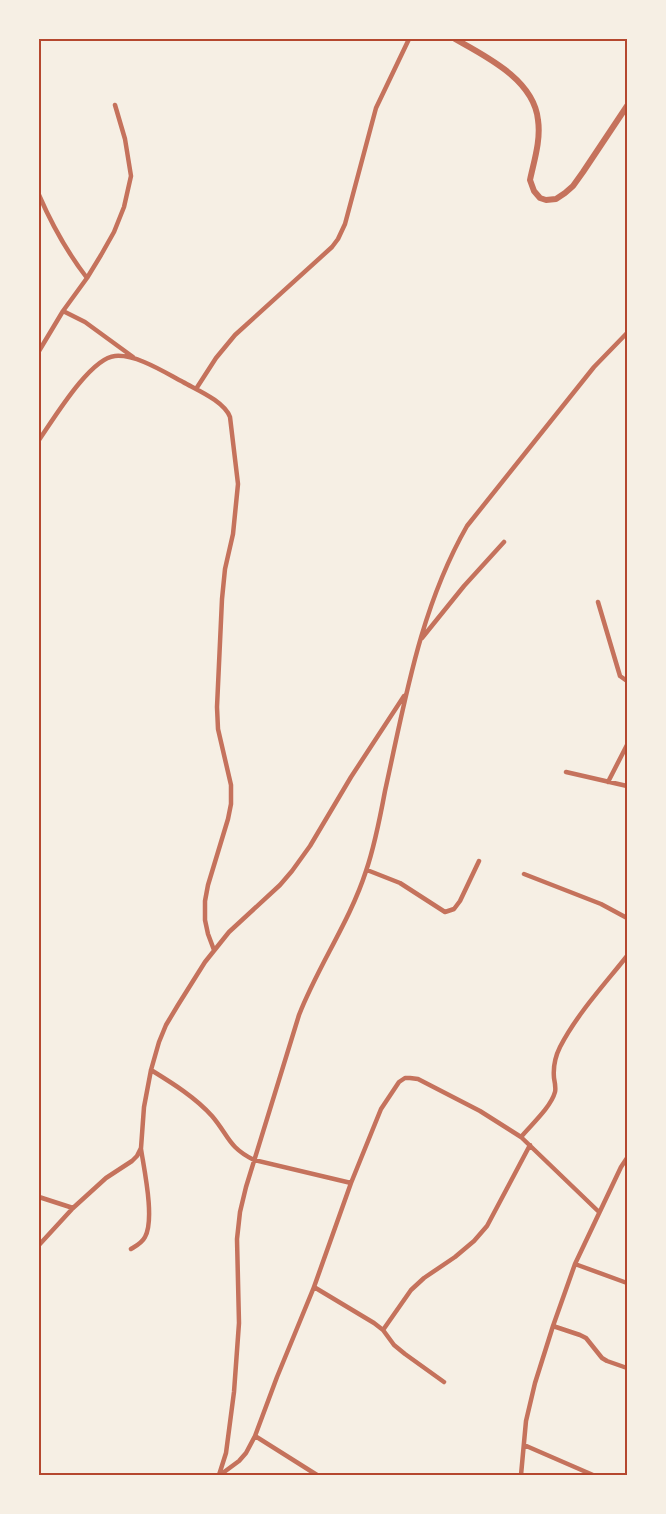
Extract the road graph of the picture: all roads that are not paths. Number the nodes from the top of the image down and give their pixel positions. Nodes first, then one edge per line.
1 (409, 39) edge
2 (455, 39) edge
3 (115, 105) dead end
4 (627, 106) edge
5 (39, 195) edge
6 (87, 278) junction
7 (63, 311) junction
8 (627, 333) edge
9 (39, 351) edge
10 (136, 359) junction
11 (196, 389) junction
12 (39, 440) edge
13 (504, 542) dead end
14 (598, 602) dead end
15 (420, 640) junction
16 (627, 681) edge
17 (406, 694) junction
18 (627, 745) edge
19 (566, 772) dead end
20 (608, 782) junction
21 (627, 786) edge
22 (479, 861) dead end
23 (367, 870) junction
24 (524, 874) dead end
25 (627, 918) edge
26 (214, 950) junction
27 (627, 956) edge
28 (151, 1070) junction
29 (521, 1137) junction
30 (530, 1145) junction
31 (141, 1148) junction
32 (627, 1158) edge
33 (254, 1160) junction
34 (351, 1183) junction
35 (39, 1197) edge
36 (73, 1208) junction
37 (598, 1212) junction
38 (39, 1245) edge
39 (131, 1249) dead end
40 (574, 1264) junction
41 (627, 1283) edge
42 (314, 1287) junction
43 (553, 1326) junction
44 (383, 1330) junction
45 (627, 1368) edge
46 (444, 1382) dead end
47 (255, 1436) junction
48 (524, 1445) junction
49 (220, 1475) edge
50 (317, 1475) edge
51 (521, 1475) edge
52 (593, 1475) edge

1 - 11 street
2 - 4 street
3 - 6 street
5 - 6 street
6 - 7 street
7 - 9 street
7 - 10 street
8 - 15 street
10 - 11 street
10 - 12 street
11 - 26 street
13 - 15 street
14 - 16 street
15 - 17 street
17 - 23 street
17 - 26 street
18 - 20 street
19 - 20 street
20 - 21 street
22 - 23 street
23 - 33 street
24 - 25 street
26 - 28 street
27 - 29 street
28 - 31 street
28 - 33 street
29 - 30 street
29 - 34 street
30 - 37 street
30 - 44 street
31 - 36 street
31 - 39 street
32 - 37 street
33 - 34 street
33 - 49 street
34 - 42 street
35 - 36 street
36 - 38 street
37 - 40 street
40 - 41 street
40 - 43 street
42 - 44 street
42 - 47 street
43 - 45 street
43 - 48 street
44 - 46 street
47 - 49 street
47 - 50 street
48 - 51 street
48 - 52 street

